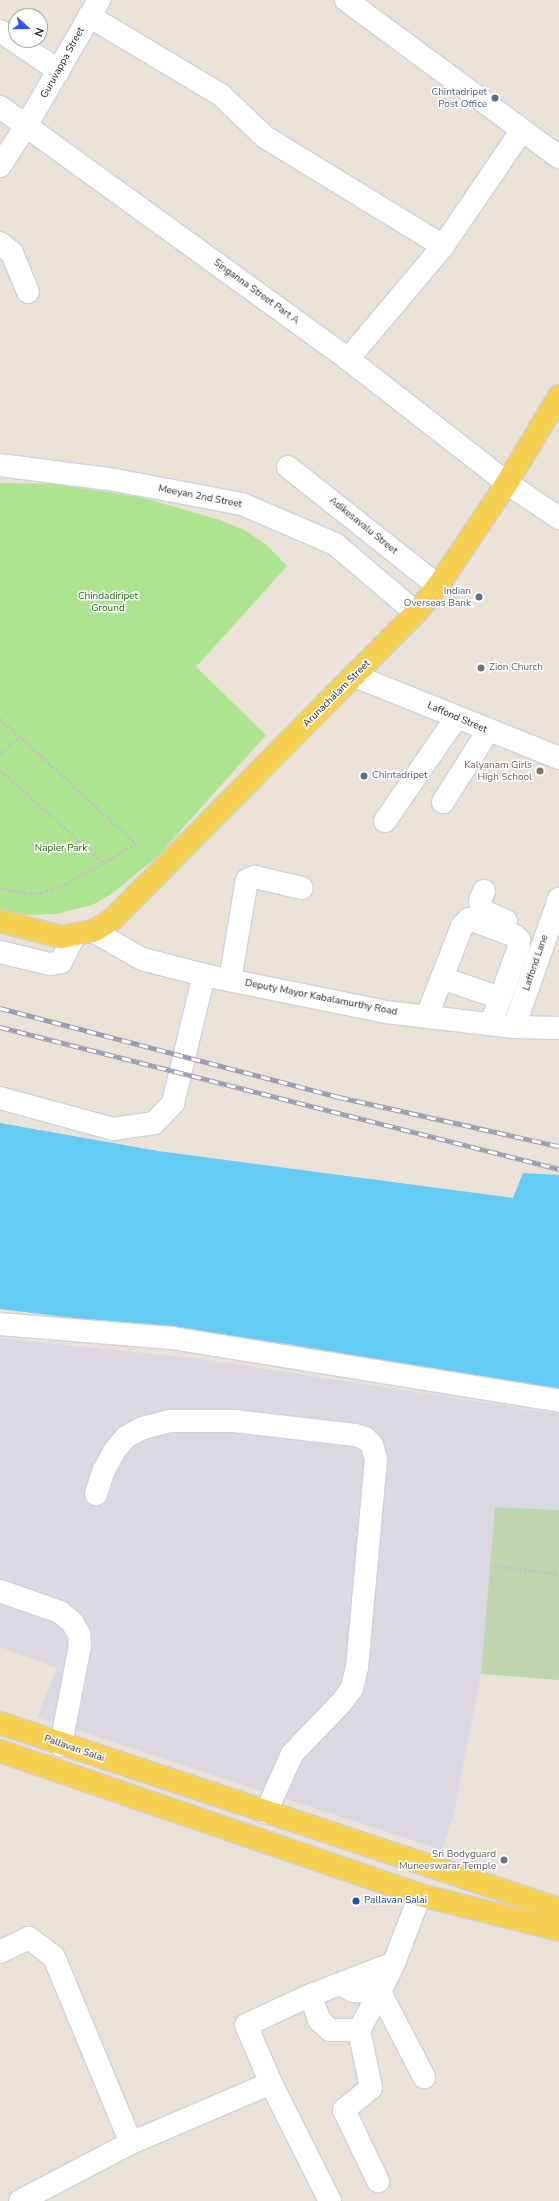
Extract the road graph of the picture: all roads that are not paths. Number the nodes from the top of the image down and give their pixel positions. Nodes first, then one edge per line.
1 (346, 0) edge
2 (94, 8) edge
3 (0, 31) edge
4 (59, 71) junction
5 (0, 107) edge
6 (26, 126) junction
7 (522, 130) junction
8 (558, 153) edge
9 (0, 166) edge
10 (0, 243) edge
11 (443, 246) junction
12 (28, 292) dead end
13 (348, 358) junction
14 (559, 396) edge
15 (0, 464) edge
16 (288, 467) dead end
17 (507, 483) junction
18 (559, 518) edge
19 (438, 586) junction
20 (416, 613) junction
21 (355, 676) junction
22 (456, 718) junction
23 (488, 731) junction
24 (559, 758) edge
25 (443, 802) dead end
26 (385, 821) dead end
27 (302, 888) dead end
28 (484, 891) dead end
29 (559, 899) edge
30 (0, 922) edge
31 (76, 935) junction
32 (544, 937) junction
33 (0, 952) edge
34 (204, 975) junction
35 (442, 978) junction
36 (230, 980) junction
37 (500, 998) junction
38 (427, 1016) junction
39 (491, 1024) junction
40 (514, 1027) junction
41 (559, 1028) edge
42 (0, 1098) edge
43 (0, 1324) edge
44 (559, 1402) edge
45 (96, 1494) dead end
46 (0, 1591) edge
47 (0, 1723) edge
48 (61, 1744) junction
49 (0, 1751) edge
50 (266, 1812) junction
51 (420, 1894) junction
52 (557, 1923) edge
53 (0, 1952) edge
54 (394, 1963) junction
55 (340, 1984) junction
56 (380, 1992) junction
57 (311, 1995) junction
58 (359, 2030) junction
59 (424, 2077) dead end
60 (271, 2083) junction
61 (131, 2143) junction
62 (378, 2181) dead end
63 (20, 2201) edge
64 (330, 2201) edge

1 - 7 street
2 - 4 street, Guruvappa Street
2 - 11 street
3 - 4 street
4 - 6 street, Guruvappa Street
5 - 6 street, Singanna Street Part A
6 - 9 street, Guruvappa Street
6 - 13 street, Singanna Street Part A
7 - 8 street
7 - 11 street
10 - 12 street
11 - 13 street
13 - 17 street, Singanna Street Part A
14 - 17 main road, Arunachalam Street
15 - 20 street, Meeyan 2nd Street
16 - 19 street, Adikesavalu Street
17 - 18 street, Singanna Street Part A
17 - 19 main road, Arunachalam Street
19 - 20 main road, Arunachalam Street
20 - 21 main road, Arunachalam Street
21 - 22 street, Laffond Street
21 - 31 main road, Arunachalam Street
22 - 23 street, Laffond Street
22 - 26 street
23 - 24 street, Laffond Street
23 - 25 street
27 - 36 street
28 - 32 street
29 - 32 street, Laffond Lane
30 - 31 main road, Deputy Mayor Kabalamurthy Road
31 - 33 street
31 - 34 street, Deputy Mayor Kabalamurthy Road
32 - 40 street, Laffond Lane
34 - 36 street, Deputy Mayor Kabalamurthy Road
34 - 42 street
35 - 37 street
35 - 37 street
35 - 38 street
36 - 38 street, Deputy Mayor Kabalamurthy Road
37 - 39 street
38 - 39 street, Deputy Mayor Kabalamurthy Road
39 - 40 street, Deputy Mayor Kabalamurthy Road
40 - 41 street, Deputy Mayor Kabalamurthy Road
43 - 44 street
45 - 50 street
46 - 48 street
47 - 48 main road, Pallavan Salai
48 - 50 main road, Pallavan Salai
49 - 51 main road, Pallavan Salai
50 - 52 main road, Pallavan Salai
51 - 52 main road, Pallavan Salai
51 - 54 street
53 - 61 street
54 - 55 street
54 - 56 street
55 - 56 street
55 - 57 street
56 - 58 street
56 - 59 street
57 - 58 street
57 - 60 street
58 - 62 street
60 - 61 street
60 - 64 street
61 - 63 street

